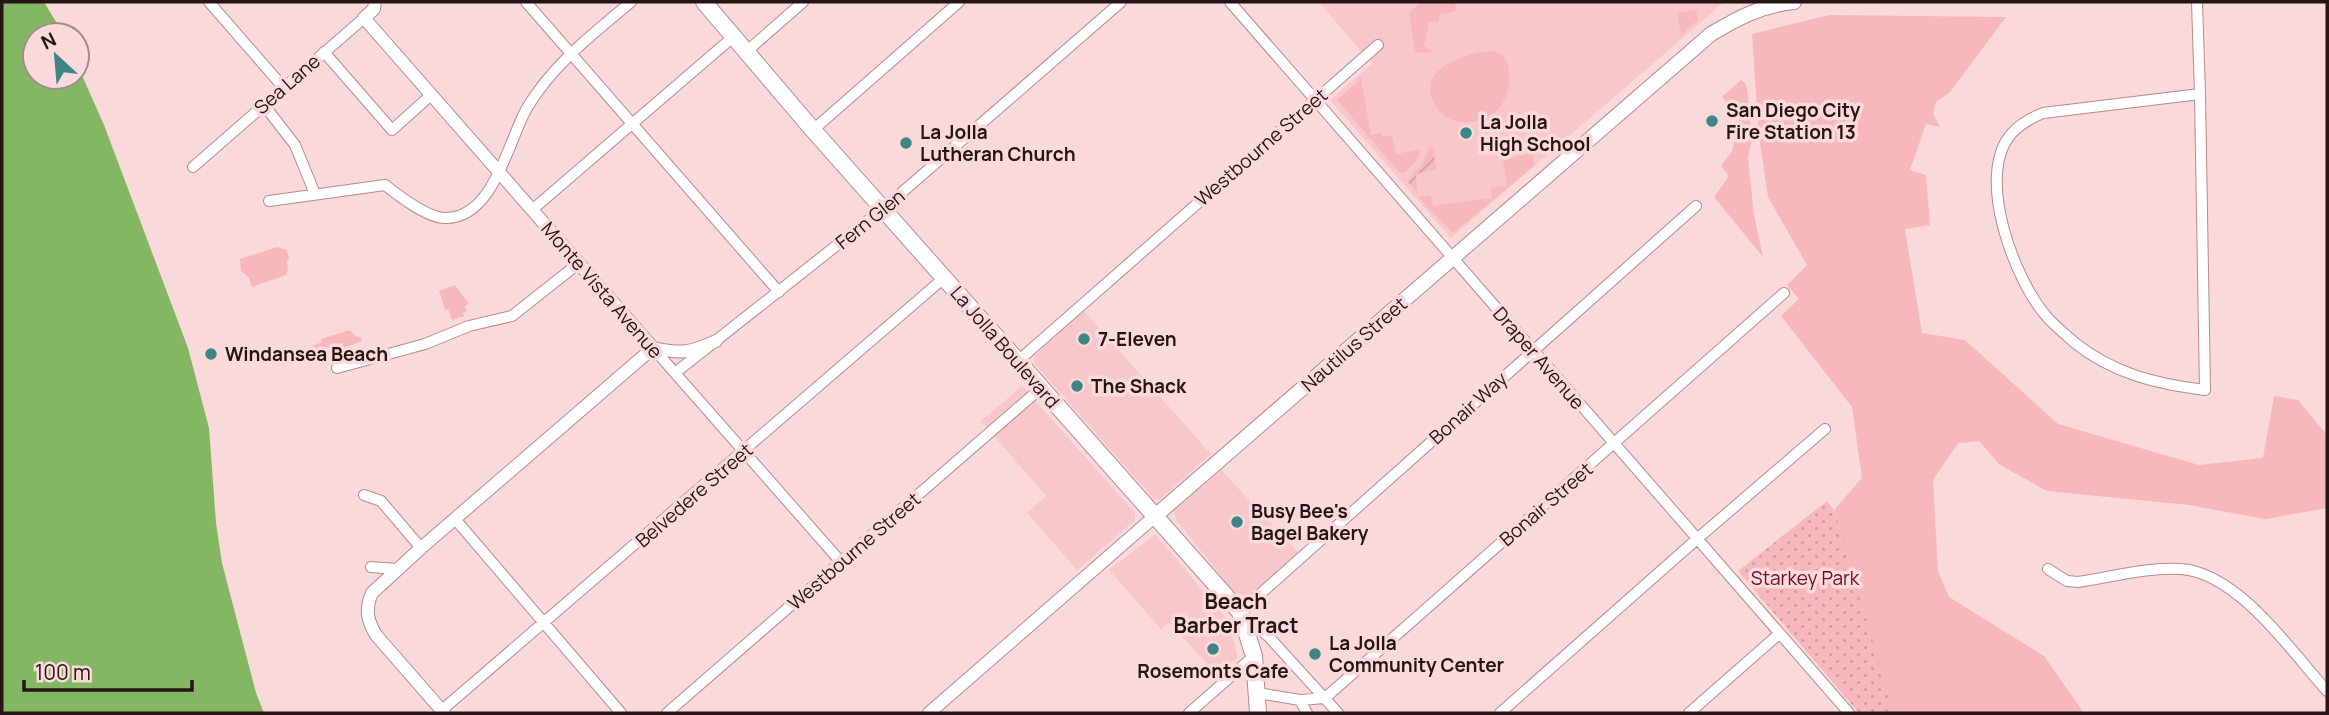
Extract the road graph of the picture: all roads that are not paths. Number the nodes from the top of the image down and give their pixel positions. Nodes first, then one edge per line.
1 (209, 2) edge
2 (526, 2) edge
3 (631, 2) edge
4 (704, 2) edge
5 (803, 2) edge
6 (958, 2) edge
7 (1121, 2) edge
8 (1230, 2) edge
9 (1794, 2) edge
10 (2196, 2) edge
11 (373, 8) edge
12 (733, 37) junction
13 (1378, 45) dead end
14 (324, 52) junction
15 (746, 52) junction
16 (570, 53) junction
17 (284, 88) junction
18 (2200, 94) junction
19 (431, 95) junction
20 (1315, 99) junction
21 (264, 105) junction
22 (632, 123) junction
23 (813, 130) junction
24 (193, 167) dead end
25 (499, 172) junction
26 (315, 194) junction
27 (269, 201) dead end
28 (1696, 206) dead end
29 (884, 208) junction
30 (532, 210) junction
31 (1453, 257) junction
32 (579, 263) junction
33 (944, 278) junction
34 (779, 292) junction
35 (1784, 293) dead end
36 (716, 341) junction
37 (653, 348) junction
38 (1532, 351) junction
39 (1018, 361) junction
40 (337, 368) dead end
41 (675, 373) junction
42 (1041, 388) junction
43 (1825, 429) dead end
44 (1614, 445) junction
45 (744, 451) junction
46 (365, 495) dead end
47 (1154, 517) junction
48 (455, 519) junction
49 (1697, 539) junction
50 (421, 548) junction
51 (841, 562) junction
52 (371, 567) dead end
53 (397, 569) junction
54 (2048, 569) dead end
55 (1240, 612) junction
56 (545, 624) junction
57 (1779, 634) junction
58 (1254, 656) junction
59 (2327, 691) edge
60 (1258, 693) junction
61 (1325, 698) junction
62 (1300, 700) junction
63 (443, 712) edge
64 (621, 713) edge
65 (667, 713) edge
66 (929, 713) edge
67 (1189, 713) edge
68 (1258, 713) edge
69 (1307, 713) edge
70 (1338, 713) edge
71 (1500, 713) edge
72 (1689, 713) edge
73 (1849, 713) edge

1 - 17 street
2 - 16 street
3 - 16 street
4 - 12 main road, La Jolla Boulevard
5 - 15 street
6 - 23 street
7 - 29 street, Fern Glen
8 - 20 street, Draper Avenue
9 - 31 main road, Nautilus Street
10 - 18 street
11 - 14 street, Sea Lane
11 - 19 street, Monte Vista Avenue
12 - 15 main road, La Jolla Boulevard
12 - 22 street
13 - 20 street, Westbourne Street
14 - 17 street, Sea Lane
14 - 19 street
15 - 23 main road, La Jolla Boulevard
16 - 22 street
16 - 25 street
17 - 21 street, Sea Lane
18 - 18 street
19 - 25 street, Monte Vista Avenue
20 - 31 street, Draper Avenue
20 - 39 street, Westbourne Street
21 - 24 street, Sea Lane
21 - 26 street
22 - 30 street
22 - 34 street
23 - 29 main road, La Jolla Boulevard
25 - 26 street
25 - 30 street, Monte Vista Avenue
26 - 27 street
28 - 38 street, Bonair Way
29 - 33 main road, La Jolla Boulevard
29 - 34 street, Fern Glen
30 - 32 street, Monte Vista Avenue
31 - 38 street, Draper Avenue
31 - 47 main road, Nautilus Street
32 - 37 street, Monte Vista Avenue
32 - 40 street
33 - 39 main road, La Jolla Boulevard
33 - 45 street, Belvedere Street
34 - 36 street, Fern Glen
35 - 44 street, Bonair Street
36 - 37 street
36 - 41 street, Fern Glen
37 - 41 street, Monte Vista Avenue
37 - 48 street
38 - 44 street, Draper Avenue
38 - 55 street, Bonair Way
39 - 42 main road, La Jolla Boulevard
41 - 45 street, Monte Vista Avenue
42 - 47 main road, La Jolla Boulevard
42 - 51 street, Westbourne Street
43 - 49 street
44 - 49 street, Draper Avenue
44 - 61 street, Bonair Street
45 - 51 street, Monte Vista Avenue
45 - 56 street, Belvedere Street
46 - 50 street
47 - 55 main road, La Jolla Boulevard
47 - 66 street, Nautilus Street
48 - 50 street
48 - 56 street
49 - 57 street, Draper Avenue
49 - 71 street
50 - 53 street
51 - 65 street, Westbourne Street
52 - 53 street
53 - 63 street
54 - 59 street
55 - 58 main road, La Jolla Boulevard
55 - 61 street
56 - 63 street, Belvedere Street
56 - 64 street
57 - 72 street
57 - 73 street, Draper Avenue
58 - 60 main road, La Jolla Boulevard
58 - 67 street
60 - 62 street
60 - 68 main road, La Jolla Boulevard
61 - 62 street
61 - 70 street
62 - 69 street

